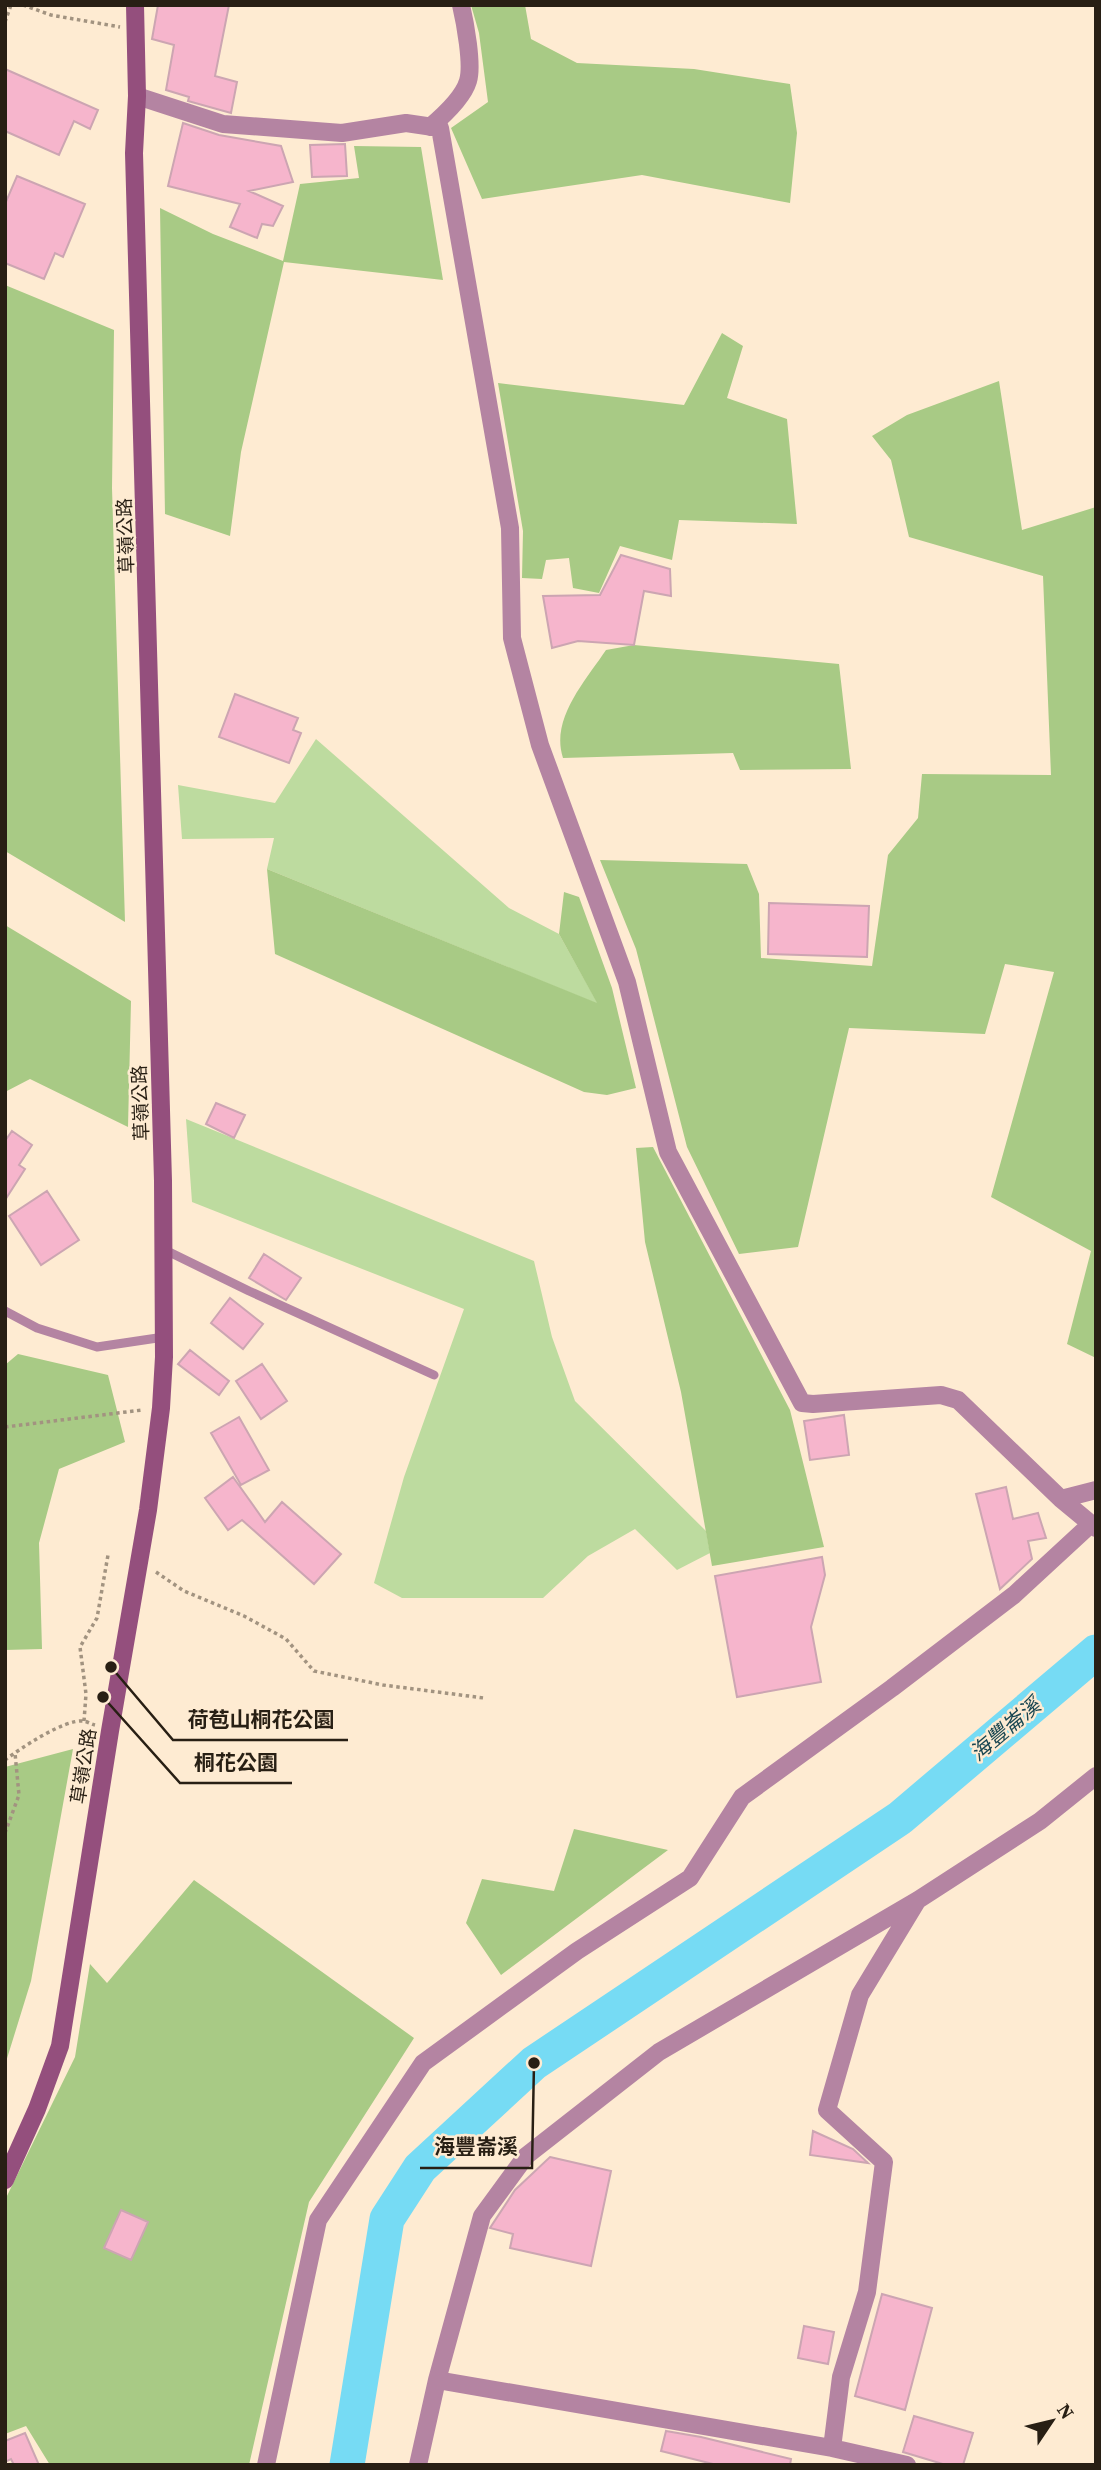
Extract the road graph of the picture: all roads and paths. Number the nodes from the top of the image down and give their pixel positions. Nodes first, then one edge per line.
1 (12, 5) edge
2 (23, 5) edge
3 (135, 5) edge
4 (461, 5) edge
5 (5, 22) edge
6 (136, 30) junction
7 (137, 96) junction
8 (430, 127) junction
9 (163, 1249) junction
10 (5, 1311) edge
11 (163, 1338) junction
12 (435, 1375) dead end
13 (161, 1408) junction
14 (5, 1427) edge
15 (1096, 1490) edge
16 (1061, 1499) junction
17 (1093, 1526) edge
18 (108, 1555) dead end
19 (139, 1561) junction
20 (484, 1698) dead end
21 (84, 1721) junction
22 (110, 1731) junction
23 (15, 1753) junction
24 (5, 1760) edge
25 (1096, 1776) edge
26 (5, 1833) edge
27 (918, 1900) junction
28 (5, 2180) edge
29 (437, 2380) junction
30 (832, 2448) junction
31 (266, 2465) edge
32 (418, 2465) edge
33 (907, 2465) edge

1 - 5 path
2 - 6 path
3 - 6 main road, 草嶺公路
4 - 8 street
6 - 7 main road, 草嶺公路
7 - 8 street
7 - 9 main road, 草嶺公路
8 - 16 street
9 - 11 main road, 草嶺公路
9 - 12 lane
10 - 11 lane
11 - 13 main road, 草嶺公路
13 - 14 path
13 - 19 main road, 草嶺公路
15 - 16 street
16 - 17 street
17 - 31 street
18 - 21 path
19 - 20 path
19 - 22 main road, 草嶺公路
21 - 22 path
21 - 23 path
22 - 28 main road, 草嶺公路
23 - 24 path
23 - 26 path
25 - 27 street
27 - 29 street
27 - 30 street
29 - 30 street
29 - 32 street
30 - 33 street

